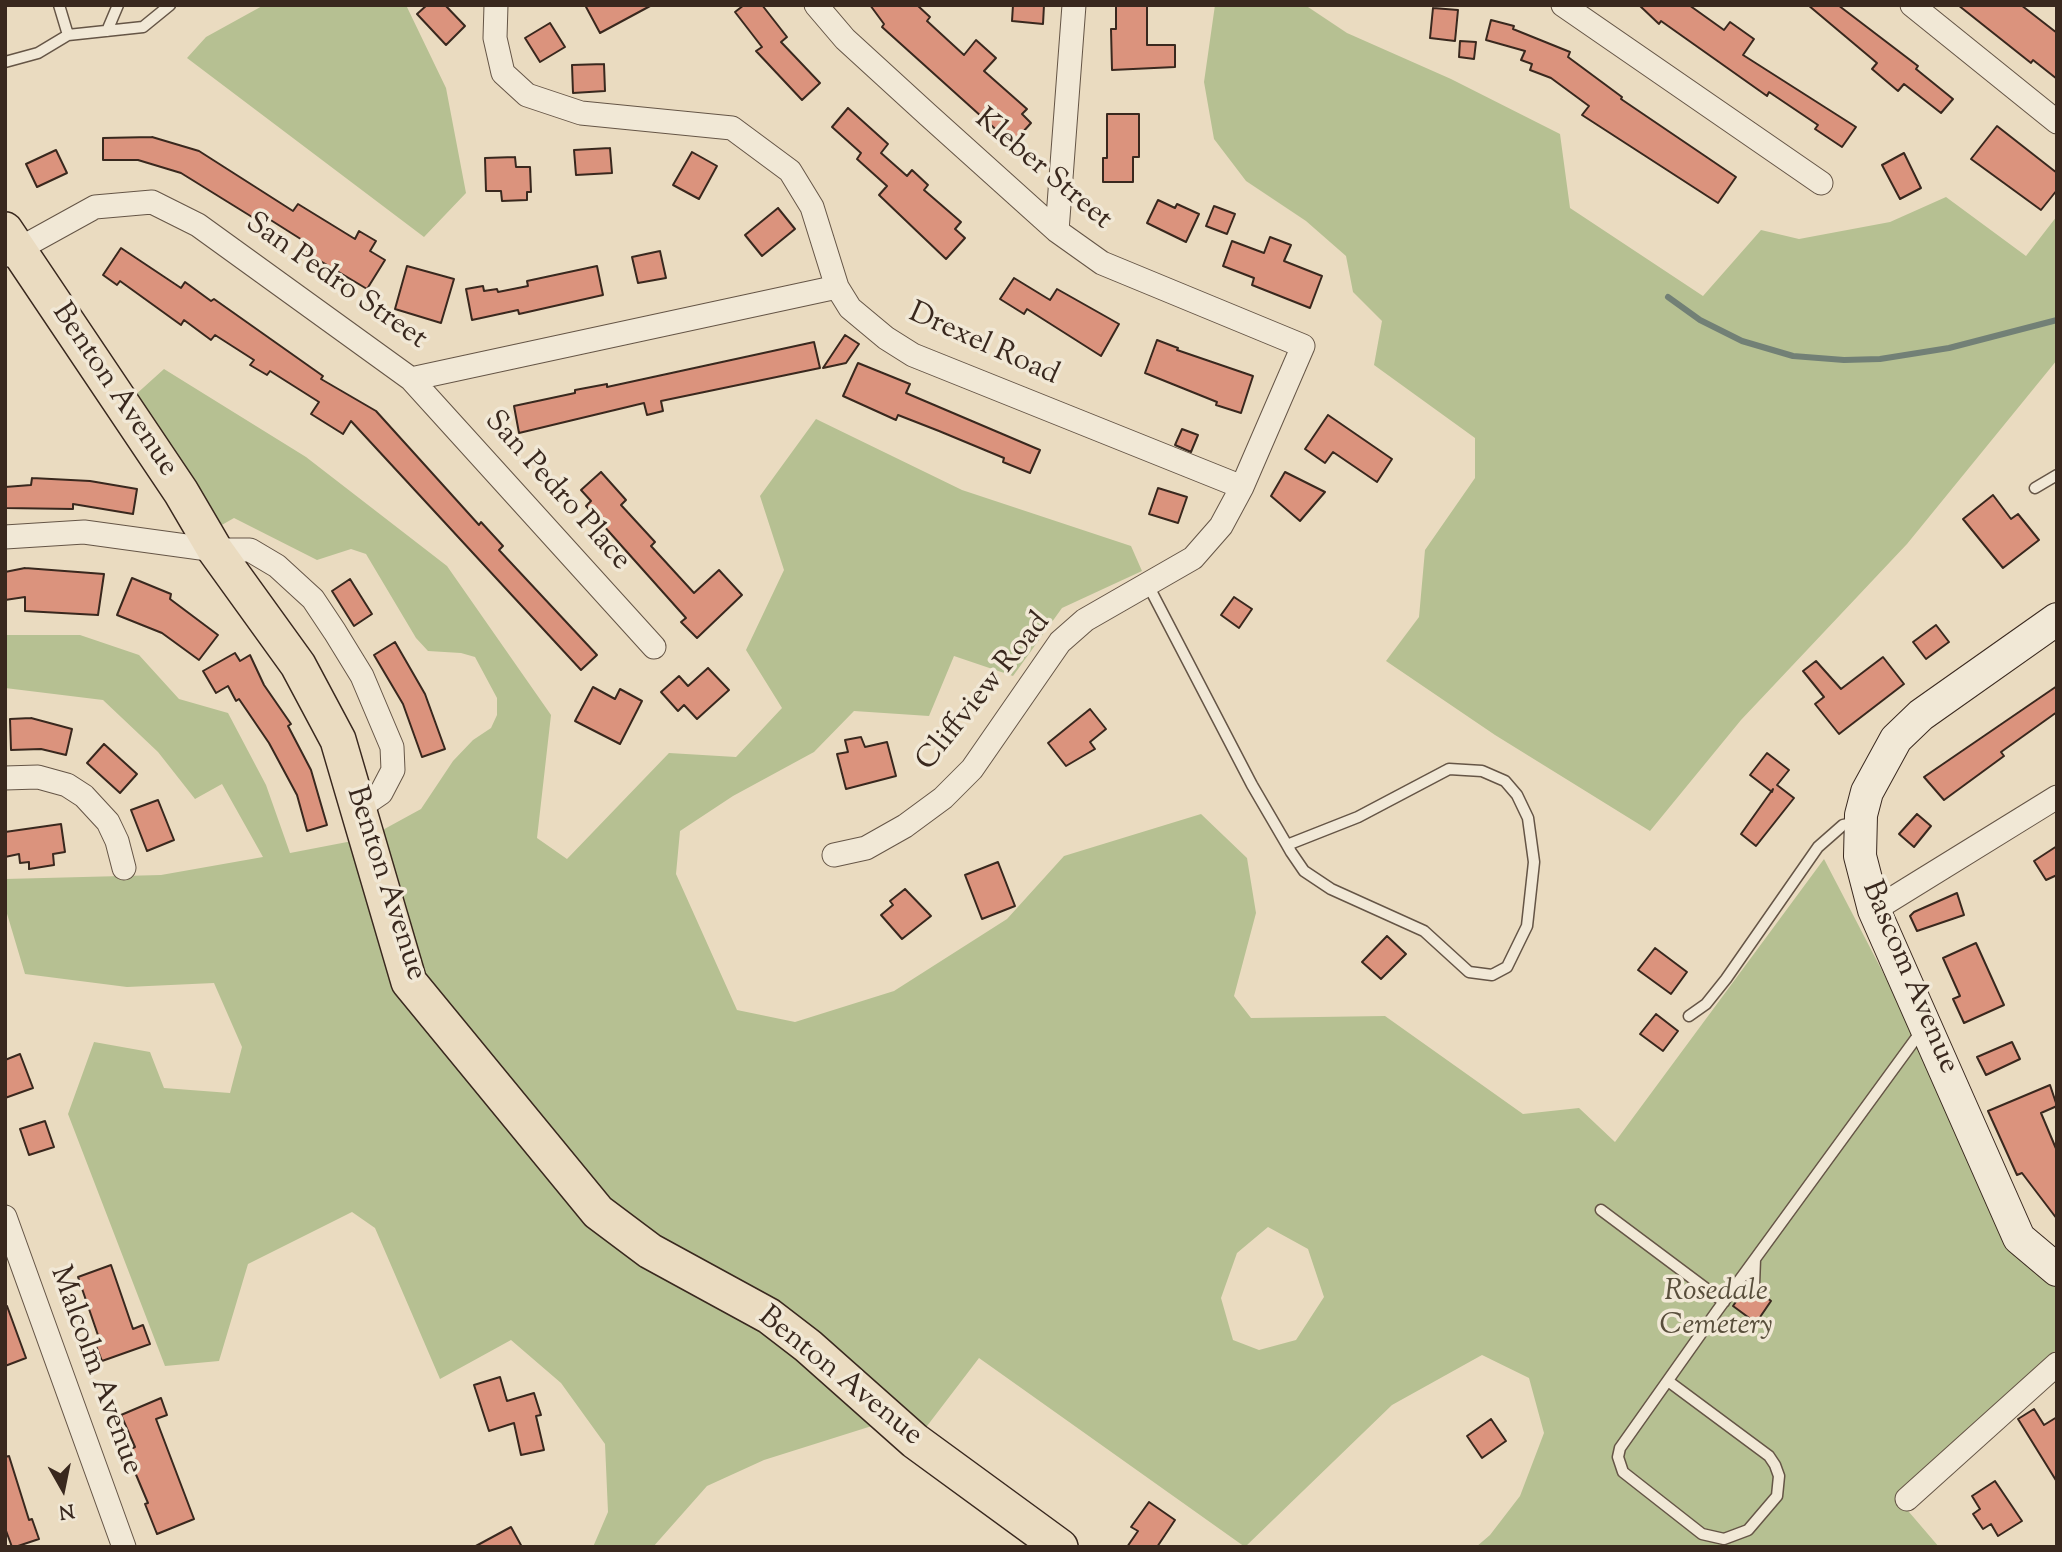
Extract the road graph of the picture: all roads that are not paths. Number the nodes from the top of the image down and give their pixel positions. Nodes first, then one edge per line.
1 (59, 5) edge
2 (118, 5) edge
3 (170, 5) edge
4 (496, 5) edge
5 (816, 5) edge
6 (1074, 5) edge
7 (1563, 5) edge
8 (1912, 5) edge
9 (107, 31) junction
10 (68, 35) junction
11 (5, 62) edge
12 (2057, 122) edge
13 (1821, 183) dead end
14 (1057, 231) junction
15 (10, 245) edge
16 (837, 287) junction
17 (1303, 346) joint
18 (411, 379) junction
19 (2057, 475) edge
20 (1242, 487) junction
21 (2035, 488) dead end
22 (5, 537) edge
23 (215, 550) junction
24 (1149, 585) junction
25 (2057, 619) edge
26 (654, 647) dead end
27 (5, 778) edge
28 (2057, 797) edge
29 (359, 808) junction
30 (1861, 821) junction
31 (1287, 845) junction
32 (834, 855) dead end
33 (124, 868) dead end
34 (1874, 910) junction
35 (1689, 1016) dead end
36 (1926, 1024) junction
37 (1601, 1210) dead end
38 (5, 1217) edge
39 (1755, 1259) junction
40 (2057, 1270) edge
41 (1754, 1285) dead end
42 (1724, 1301) junction
43 (2057, 1364) edge
44 (1668, 1381) junction
45 (1907, 1499) dead end
46 (124, 1547) edge
47 (1060, 1547) edge

1 - 10 lane
2 - 9 lane
3 - 9 lane
4 - 16 street, Drexel Road
5 - 14 street, Kleber Street
6 - 14 street
7 - 13 street
8 - 12 street
9 - 10 lane
10 - 11 lane
14 - 17 street, Kleber Street
15 - 18 street, San Pedro Street
15 - 23 main road, Benton Avenue
16 - 18 street, San Pedro Street
16 - 20 street, Drexel Road
17 - 20 street, Cliffview Road
18 - 26 street, San Pedro Place
19 - 21 lane
20 - 24 street, Cliffview Road
22 - 23 street
23 - 29 main road, Benton Avenue
23 - 29 street
24 - 31 lane
24 - 32 street, Cliffview Road
25 - 30 street, Bascom Avenue
27 - 33 street
28 - 34 street
29 - 47 main road, Benton Avenue
30 - 34 street, Bascom Avenue
30 - 35 lane
31 - 31 lane
34 - 36 street, Bascom Avenue
36 - 39 lane
36 - 40 street, Bascom Avenue
37 - 42 lane
38 - 46 street, Malcolm Avenue
39 - 41 lane
39 - 42 lane
42 - 44 lane
43 - 45 street
44 - 44 lane

